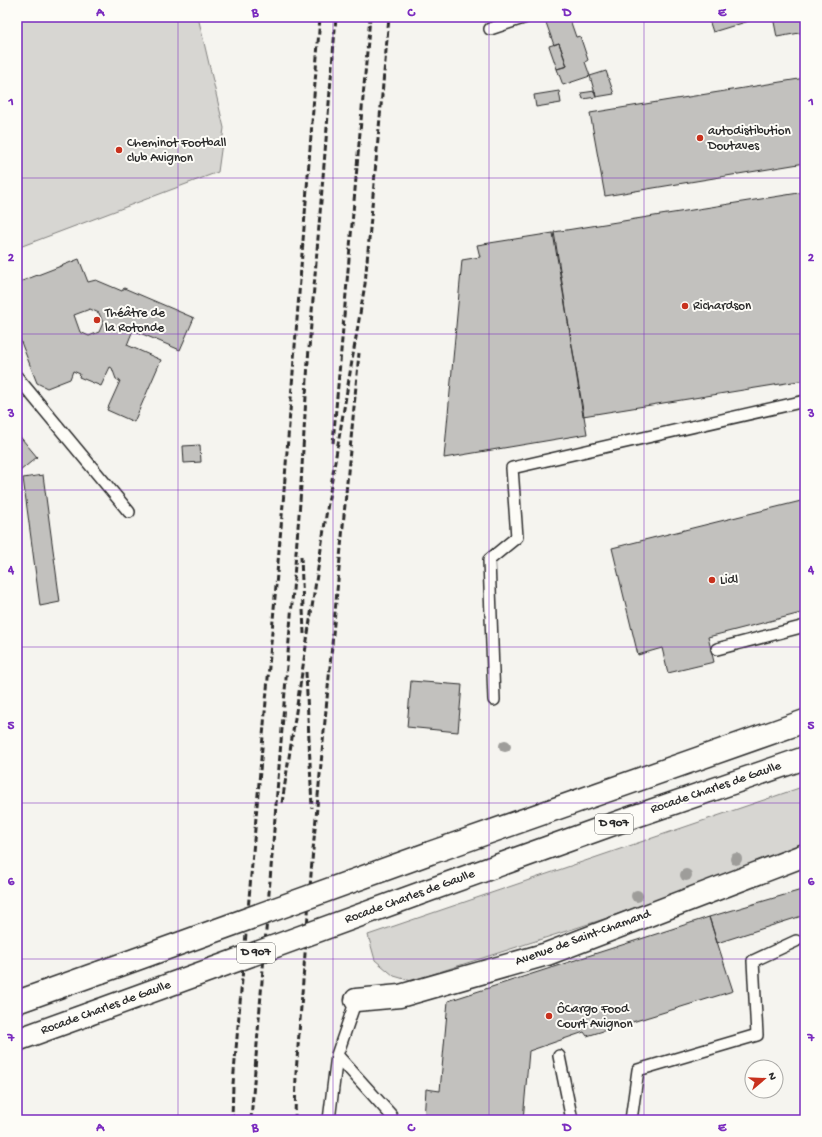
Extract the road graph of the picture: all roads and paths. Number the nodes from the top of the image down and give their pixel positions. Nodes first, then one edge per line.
1 (526, 17) edge
2 (490, 29) dead end
3 (17, 377) edge
4 (805, 400) edge
5 (129, 512) dead end
6 (805, 626) edge
7 (717, 649) dead end
8 (494, 700) dead end
9 (805, 721) edge
10 (805, 758) edge
11 (805, 855) edge
12 (796, 941) dead end
13 (356, 1000) joint
14 (17, 1002) edge
15 (17, 1040) edge
16 (337, 1055) junction
17 (560, 1056) dead end
18 (329, 1120) edge
19 (391, 1120) edge
20 (572, 1120) edge
21 (631, 1120) edge

1 - 2 lane
3 - 5 lane
4 - 8 lane
6 - 7 lane
9 - 14 main road, D 907, bridge
10 - 15 main road, Rocade Charles de Gaulle / D 907, bridge
11 - 13 main road, Avenue de Saint-Chamand
12 - 21 lane
13 - 16 lane
16 - 18 lane
16 - 19 lane
17 - 20 lane

